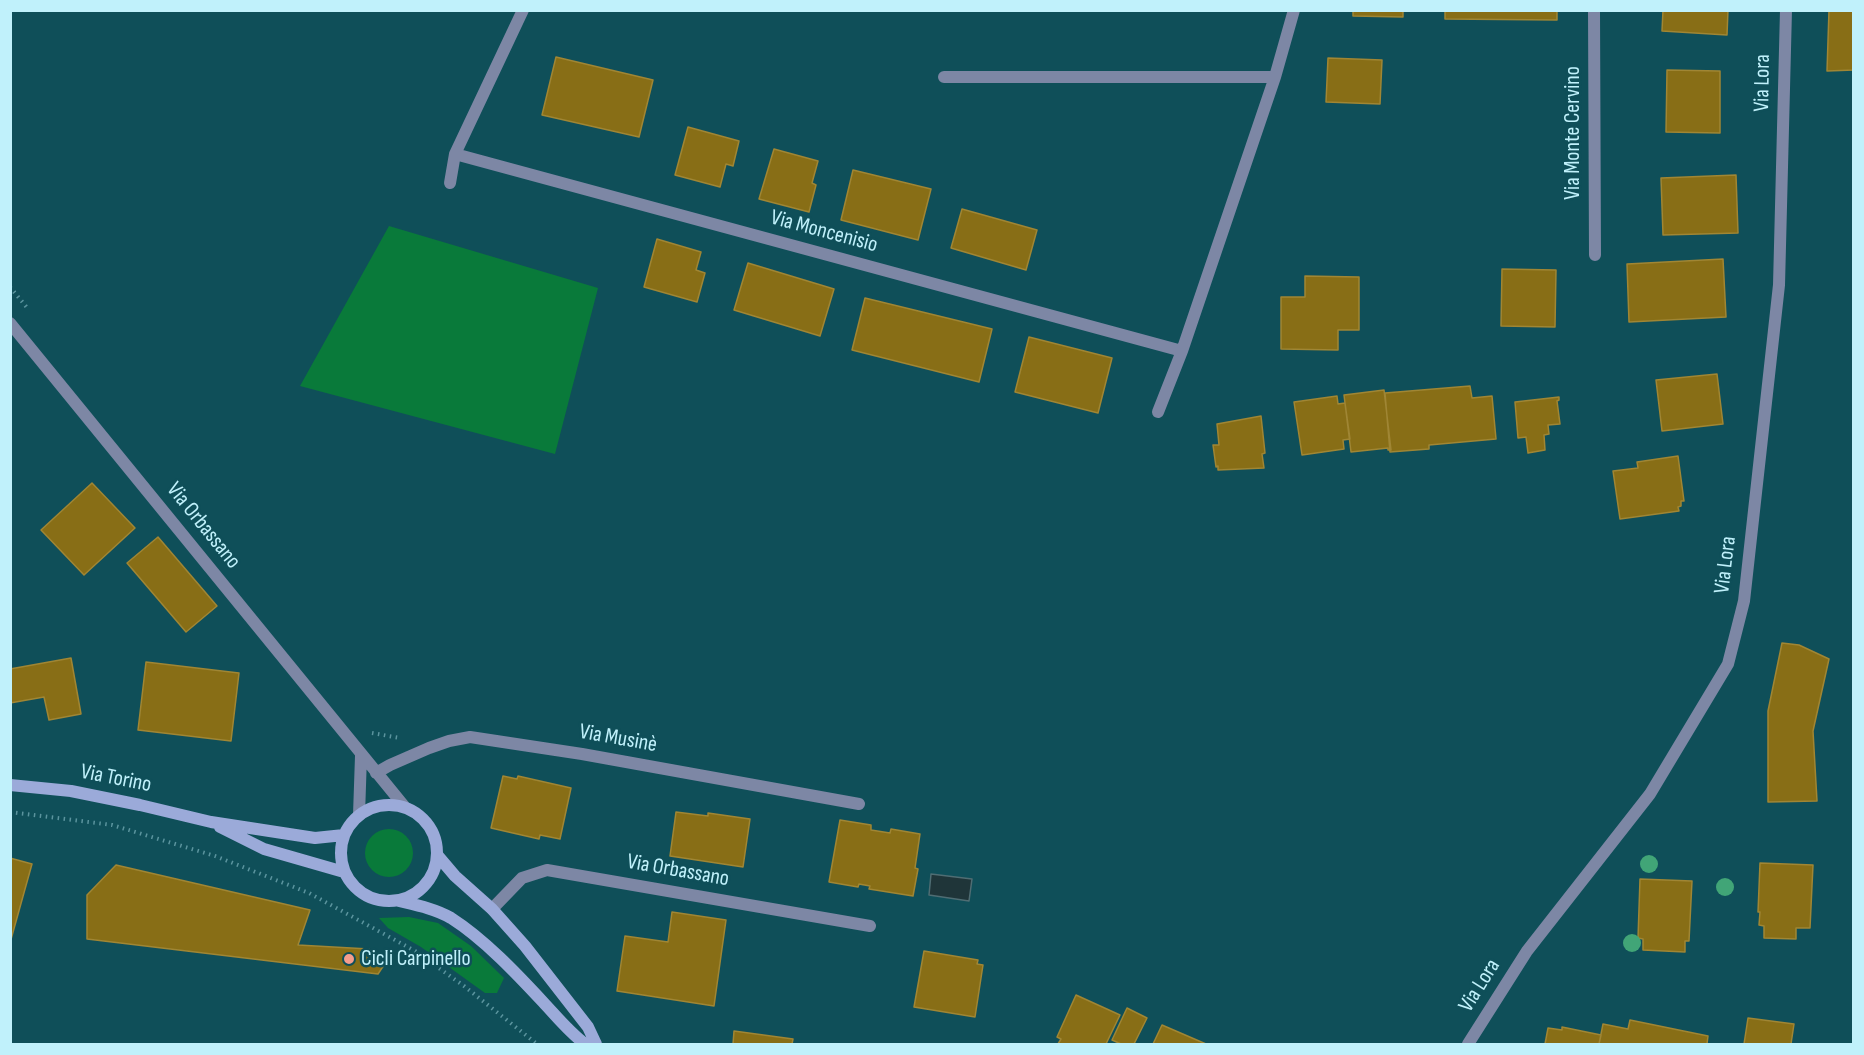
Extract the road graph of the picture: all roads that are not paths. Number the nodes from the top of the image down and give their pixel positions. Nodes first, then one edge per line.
1 (523, 10) edge
2 (1294, 10) edge
3 (1593, 10) edge
4 (1785, 10) edge
5 (944, 77) dead end
6 (1275, 77) junction
7 (455, 154) junction
8 (450, 183) dead end
9 (1595, 255) dead end
10 (10, 323) edge
11 (1182, 351) junction
12 (1158, 412) dead end
13 (361, 756) junction
14 (376, 773) junction
15 (10, 785) edge
16 (859, 804) dead end
17 (404, 806) junction
18 (359, 814) junction
19 (211, 822) junction
20 (344, 835) junction
21 (438, 856) junction
22 (344, 872) junction
23 (399, 901) junction
24 (492, 909) junction
25 (870, 926) dead end
26 (585, 1044) edge
27 (596, 1044) edge
28 (1468, 1044) edge

1 - 7 street
2 - 6 street
3 - 9 street, Via Monte Cervino
4 - 28 street, Via Lora
5 - 6 street
6 - 11 street
7 - 8 street
7 - 11 street, Via Moncenisio
10 - 13 street, Via Orbassano
11 - 12 street
13 - 14 street, Via Orbassano
13 - 18 street
14 - 16 street, Via Musinè
14 - 17 street, Via Orbassano
15 - 19 main road, Via Torino
17 - 18 main road
17 - 21 main road
18 - 20 main road
19 - 20 main road, Via Torino
19 - 22 main road, Via Torino
20 - 22 main road
21 - 23 main road
21 - 24 main road
22 - 23 main road
23 - 26 main road
24 - 25 street, Via Orbassano
24 - 27 main road

